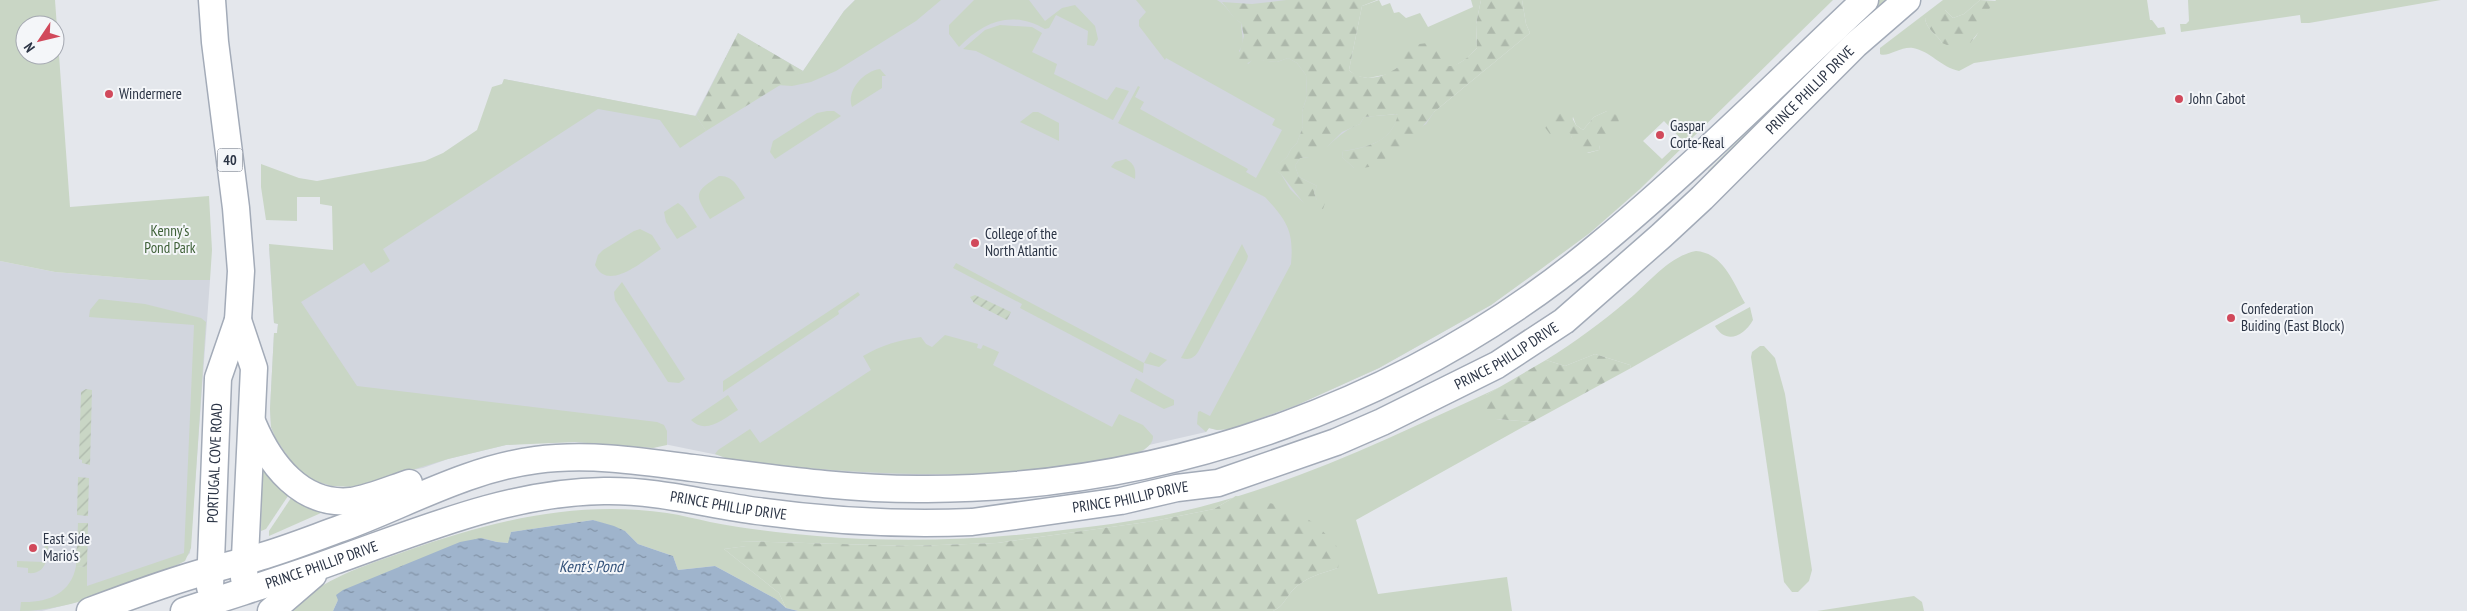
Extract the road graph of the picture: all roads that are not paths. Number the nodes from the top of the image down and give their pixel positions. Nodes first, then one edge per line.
1 (212, 0) edge
2 (1865, 0) edge
3 (1907, 0) edge
4 (238, 320) junction
5 (252, 423) junction
6 (484, 471) junction
7 (244, 562) junction
8 (327, 564) junction
9 (211, 570) junction
10 (243, 601) edge
11 (209, 607) edge
12 (90, 611) edge
13 (184, 611) edge
14 (271, 611) edge

1 - 4 main road, PORTUGAL COVE ROAD / 40
2 - 6 main road, PRINCE PHILLIP DRIVE
3 - 8 main road, PRINCE PHILLIP DRIVE
4 - 5 main road, PORTUGAL COVE ROAD / 40
4 - 9 main road, PORTUGAL COVE ROAD / 40
5 - 6 main road
5 - 7 main road, PORTUGAL COVE ROAD / 40
6 - 7 main road, PRINCE PHILLIP DRIVE
7 - 9 main road, PRINCE PHILLIP DRIVE
7 - 10 main road, PORTUGAL COVE ROAD / 40
8 - 10 main road, PRINCE PHILLIP DRIVE
8 - 14 main road
9 - 11 main road, PORTUGAL COVE ROAD / 40
9 - 12 main road, PRINCE PHILLIP DRIVE
10 - 11 main road, PRINCE PHILLIP DRIVE
11 - 13 main road, PRINCE PHILLIP DRIVE

